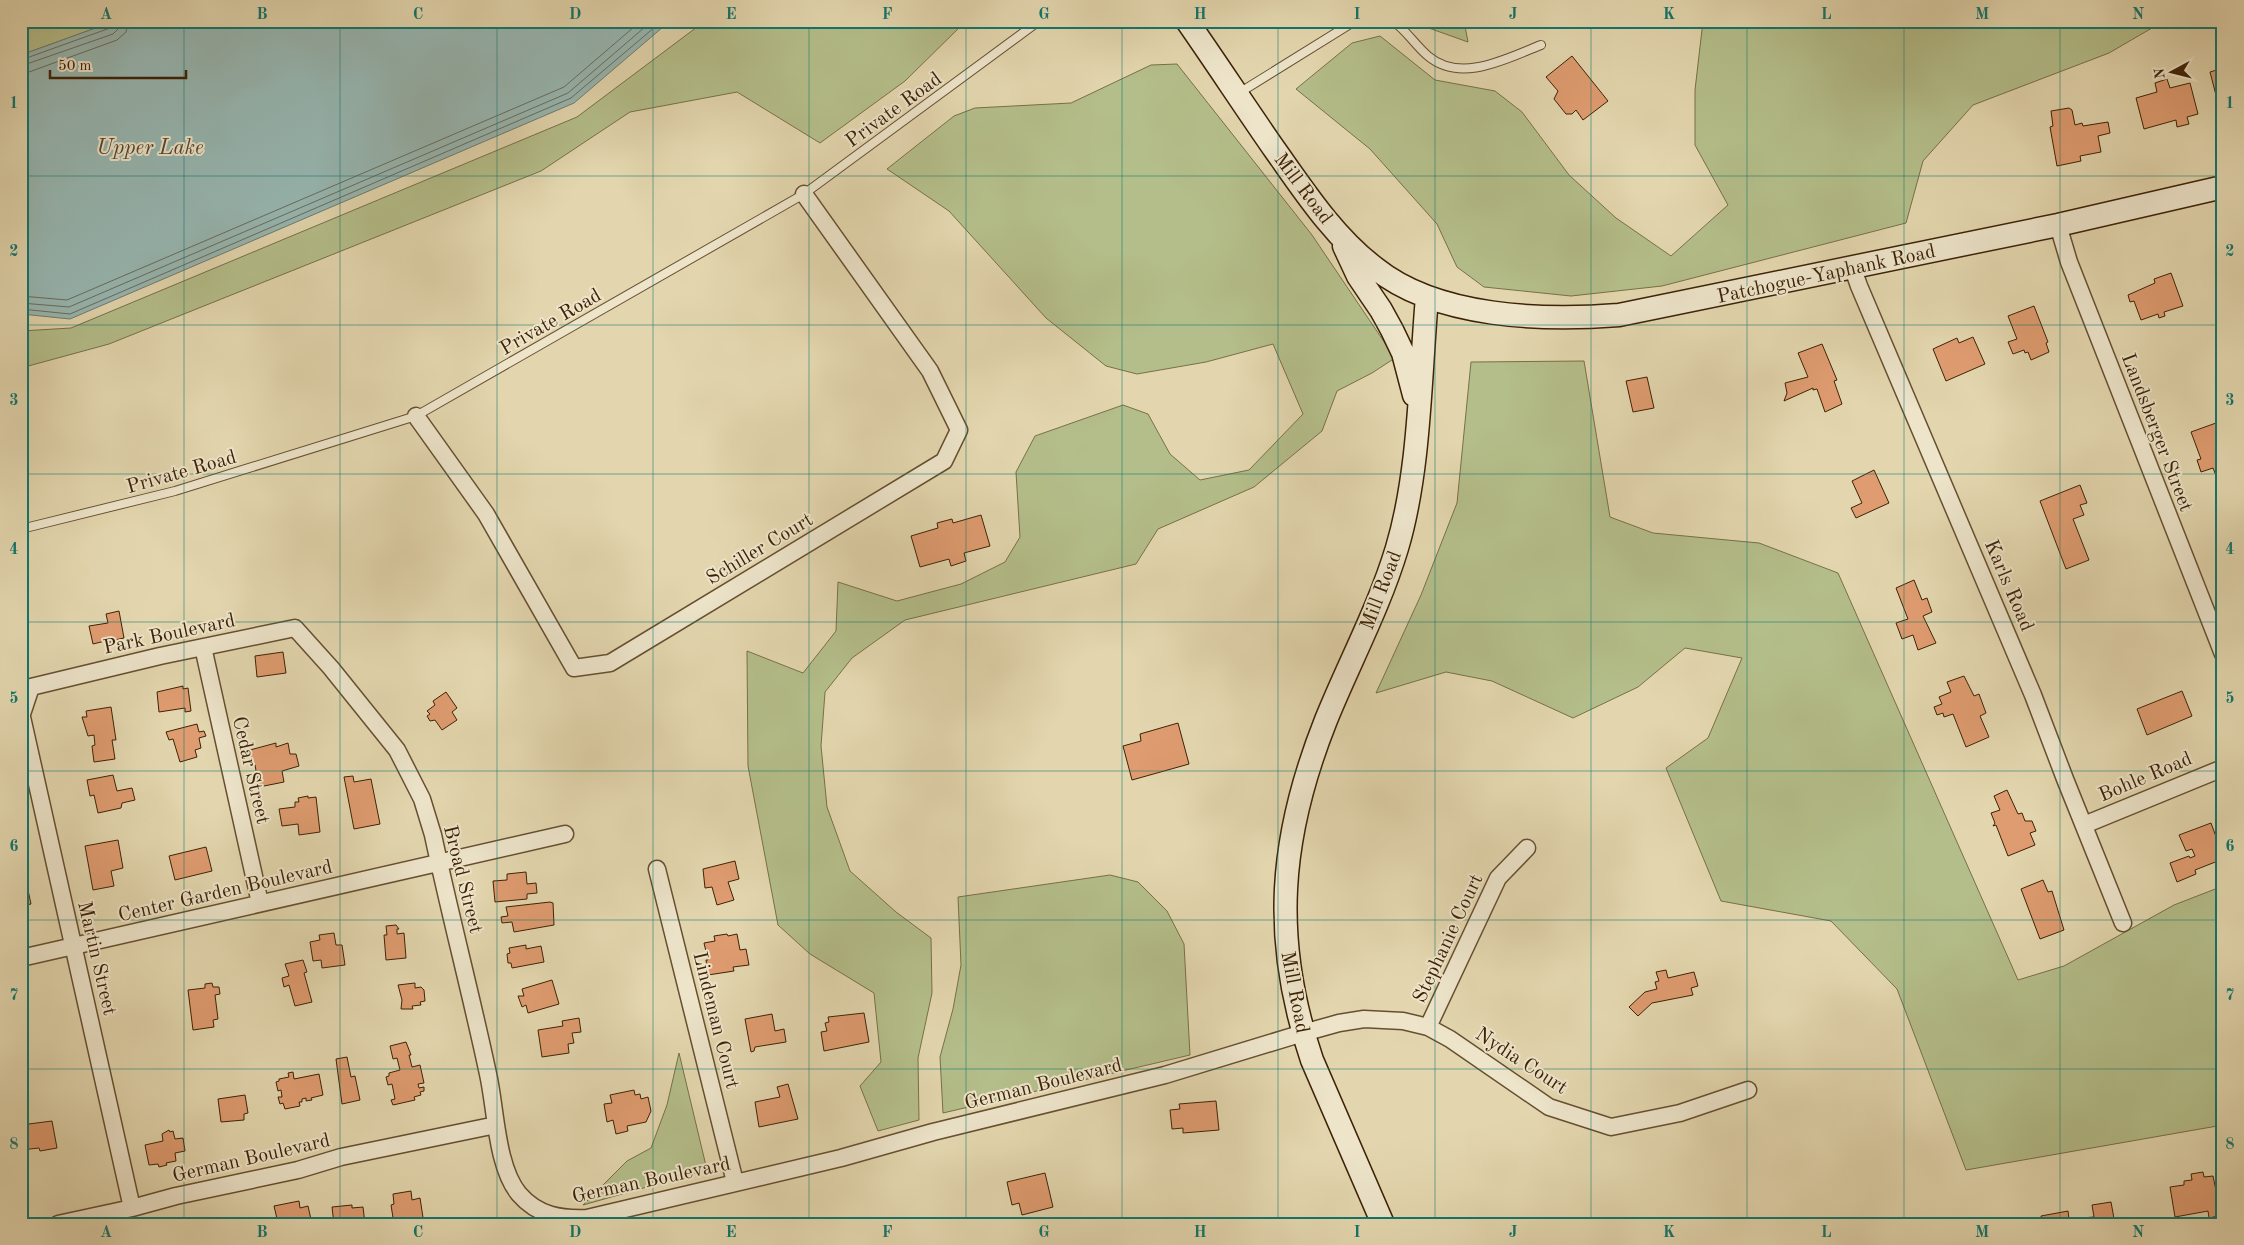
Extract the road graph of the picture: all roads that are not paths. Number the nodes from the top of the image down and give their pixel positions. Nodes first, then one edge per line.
1 (1039, 21) edge
2 (1355, 21) edge
3 (1393, 21) edge
4 (1189, 22) edge
5 (1541, 45) dead end
6 (1237, 94) junction
7 (2223, 186) edge
8 (804, 194) junction
9 (2058, 225) junction
10 (1338, 232) junction
11 (1852, 266) junction
12 (1427, 297) junction
13 (1419, 415) junction
14 (416, 416) junction
15 (21, 529) edge
16 (203, 647) junction
17 (2223, 654) edge
18 (331, 668) joint
19 (21, 717) edge
20 (2223, 768) edge
21 (2084, 825) junction
22 (565, 834) dead end
23 (1527, 848) dead end
24 (439, 862) junction
25 (658, 869) dead end
26 (260, 903) junction
27 (2124, 923) dead end
28 (73, 946) junction
29 (21, 958) edge
30 (1428, 1026) junction
31 (1302, 1033) junction
32 (1748, 1090) dead end
33 (496, 1125) junction
34 (735, 1182) junction
35 (132, 1208) junction
36 (567, 1221) edge
37 (58, 1224) edge
38 (1383, 1224) edge

1 - 8 lane, Private Road
2 - 6 lane
3 - 5 lane
4 - 6 main road, Mill Road
6 - 10 main road, Mill Road
7 - 9 main road, Patchogue-Yaphank Road
8 - 14 lane, Private Road
8 - 14 street, Schiller Court
9 - 11 main road, Patchogue-Yaphank Road
9 - 17 street, Landsberger Street
10 - 12 main road, Mill Road
10 - 13 main road
11 - 12 main road, Patchogue-Yaphank Road
11 - 21 street, Karls Road
12 - 13 main road, Mill Road
13 - 31 main road, Mill Road
14 - 15 lane, Private Road
16 - 18 street, Park Boulevard
16 - 19 street, Park Boulevard
16 - 26 street, Cedar Street
18 - 24 street, Broad Street
19 - 28 street, Martin Street
20 - 21 street, Bohle Road
21 - 27 street, Karls Road
22 - 24 street, Center Garden Boulevard
23 - 30 street, Stephanie Court
24 - 26 street, Center Garden Boulevard
24 - 33 street, Broad Street
25 - 34 street, Lindeman Court
26 - 28 street, Center Garden Boulevard
28 - 29 street, Center Garden Boulevard
28 - 35 street, Martin Street
30 - 31 street, Nydia Court
30 - 32 street, Nydia Court
31 - 34 street, German Boulevard
31 - 38 main road, Mill Road
33 - 35 street, German Boulevard
33 - 36 street, German Boulevard
34 - 36 street, German Boulevard
35 - 37 street, German Boulevard

